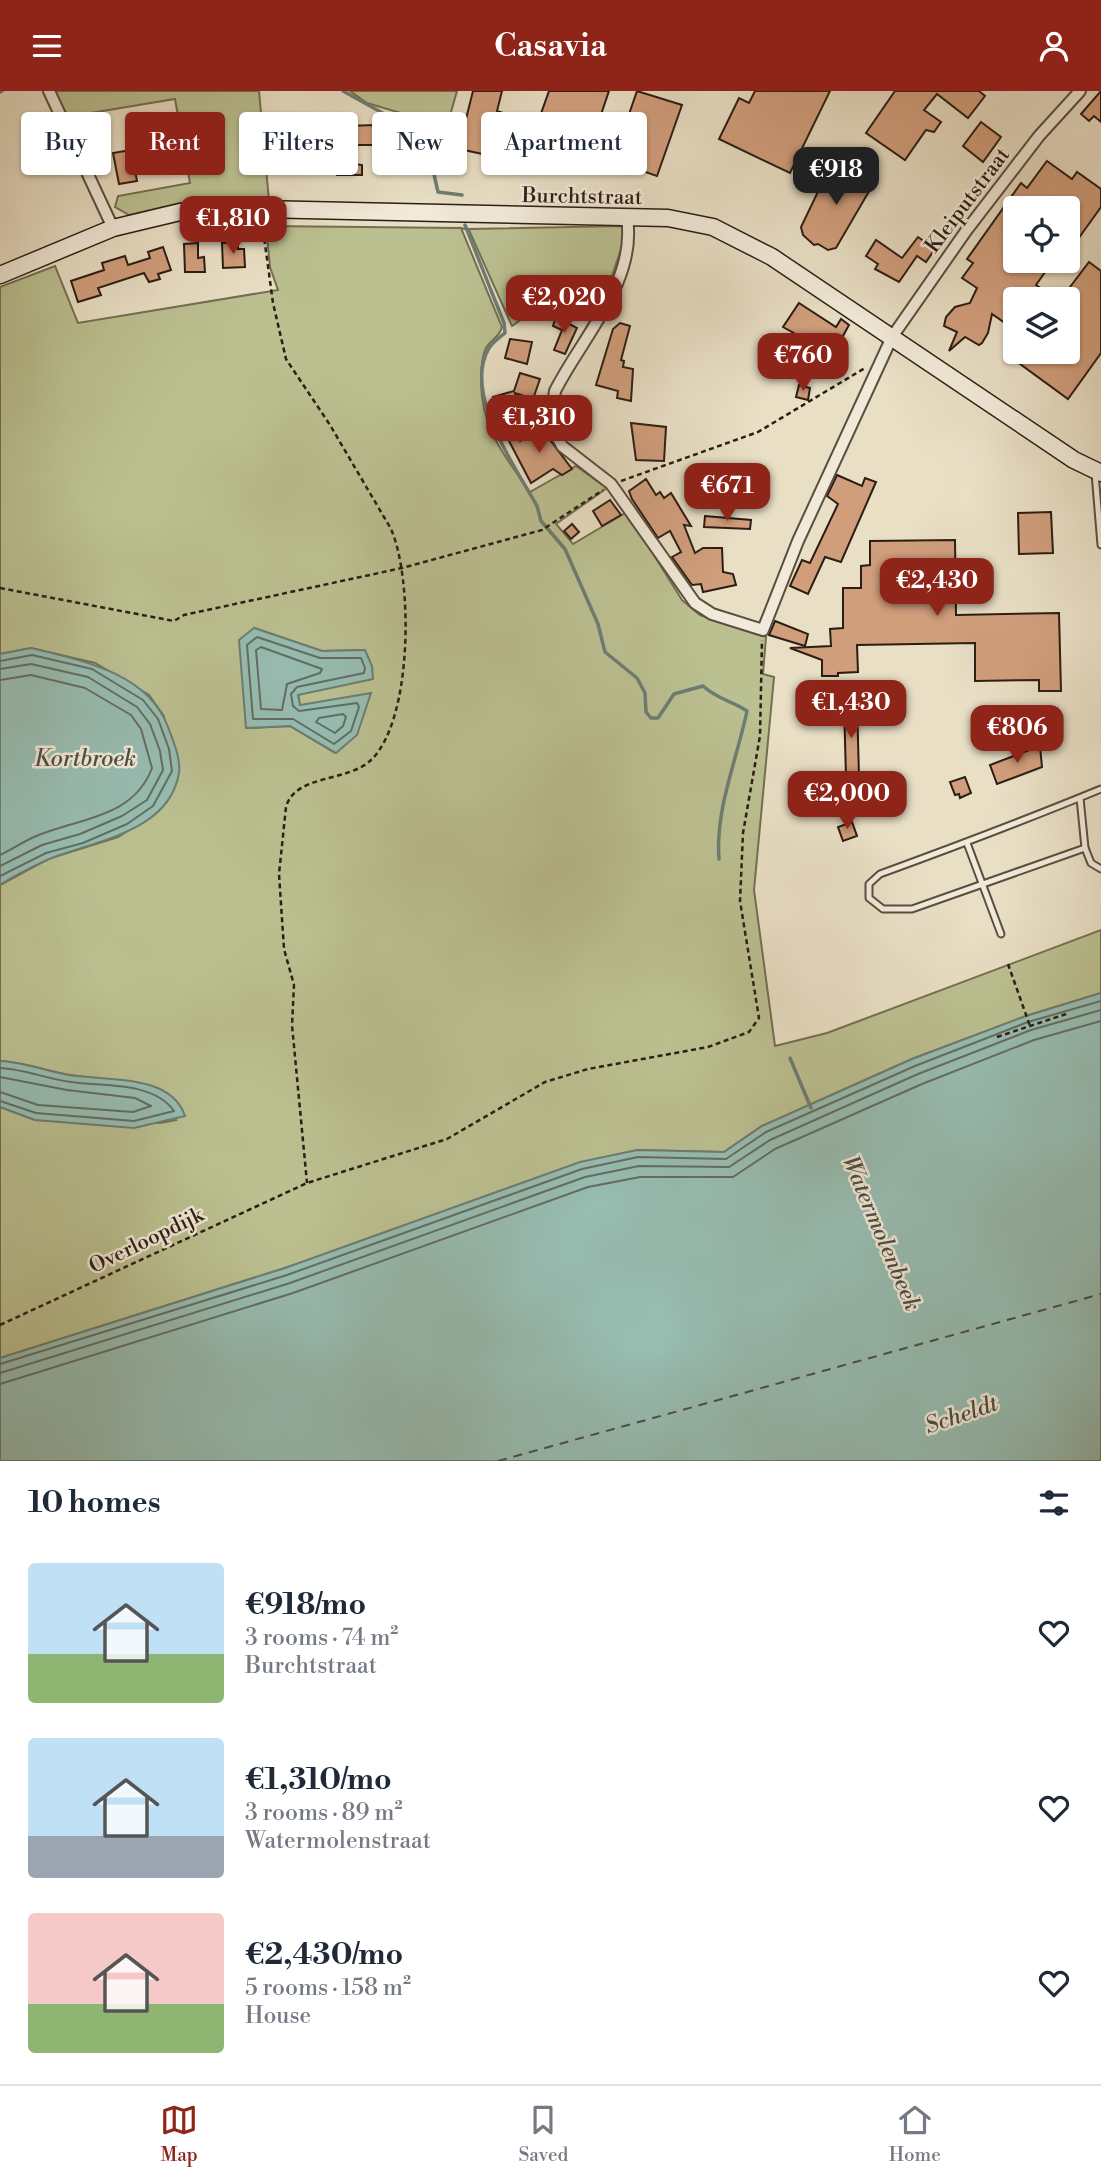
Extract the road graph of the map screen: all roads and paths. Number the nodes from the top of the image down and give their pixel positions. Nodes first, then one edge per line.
1 (49, 91) edge
2 (1080, 91) edge
3 (260, 209) junction
4 (627, 218) junction
5 (113, 228) junction
6 (0, 275) edge
7 (892, 337) junction
8 (881, 356) junction
9 (1098, 471) edge
10 (611, 484) junction
11 (1101, 545) edge
12 (402, 568) junction
13 (0, 588) edge
14 (763, 630) junction
15 (1101, 789) edge
16 (1080, 798) junction
17 (967, 843) junction
18 (1085, 848) junction
19 (1101, 869) edge
20 (983, 884) junction
21 (1002, 933) dead end
22 (1008, 964) dead end
23 (1066, 1014) dead end
24 (1030, 1026) junction
25 (997, 1037) dead end
26 (306, 1183) junction
27 (0, 1325) edge

1 - 5 street
2 - 7 street, Kleiputstraat
3 - 4 main road, Burchtstraat
3 - 5 main road, Burchtstraat
3 - 12 path
4 - 7 main road, Burchtstraat
4 - 10 street
5 - 6 main road, Burchtstraat
7 - 8 street, Kleiputstraat
7 - 9 main road, Burchtstraat
8 - 10 path
8 - 14 street, Kleiputstraat
9 - 11 lane
10 - 12 path
10 - 14 street
12 - 13 path
12 - 26 path
14 - 26 path, Overloopdijk
15 - 16 lane
16 - 17 lane
16 - 18 lane
17 - 20 lane
17 - 20 lane
18 - 19 lane
18 - 20 lane
20 - 21 lane
22 - 24 path
23 - 24 path
24 - 25 path
26 - 27 path, Overloopdijk

